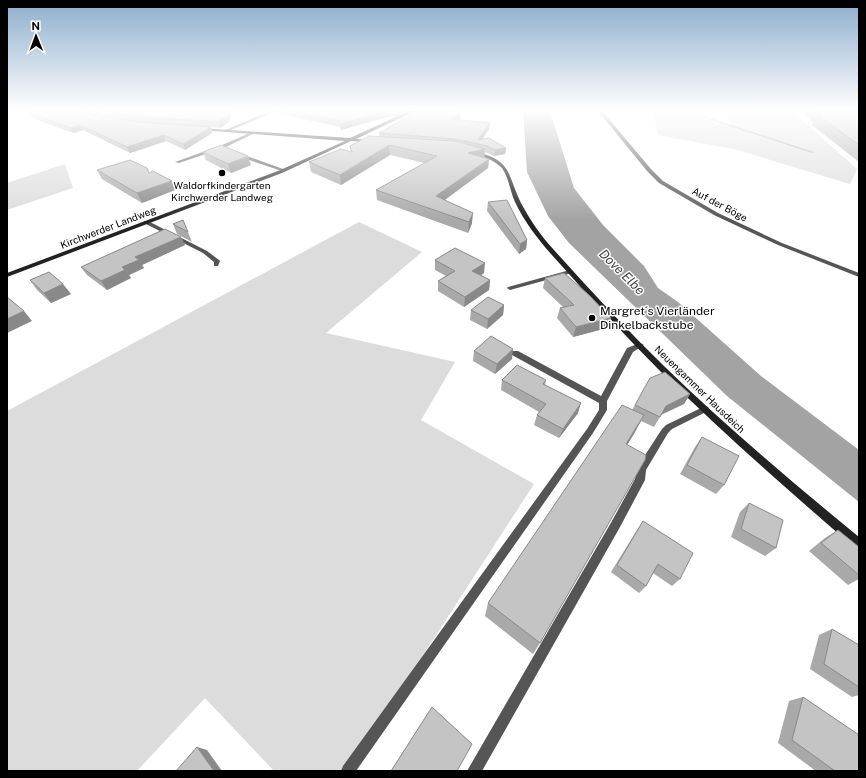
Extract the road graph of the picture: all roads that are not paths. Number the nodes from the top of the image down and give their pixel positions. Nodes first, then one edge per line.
1 (220, 147) edge
2 (335, 147) edge
3 (630, 147) edge
4 (468, 150) edge
5 (233, 153) edge
6 (177, 162) dead end
7 (284, 170) junction
8 (146, 222) junction
9 (216, 265) dead end
10 (570, 272) junction
11 (7, 275) edge
12 (859, 275) edge
13 (510, 288) dead end
14 (640, 345) junction
15 (515, 353) dead end
16 (603, 401) junction
17 (705, 409) junction
18 (859, 544) edge
19 (348, 771) edge
20 (474, 771) edge

1 - 6 lane
2 - 7 street, Kirchwerder Landweg
3 - 12 lane, Auf der Böge
4 - 10 street, Neuengammer Hausdeich
5 - 7 lane
7 - 8 street, Kirchwerder Landweg
8 - 9 lane
8 - 11 street, Kirchwerder Landweg
10 - 13 lane
10 - 14 street, Neuengammer Hausdeich
14 - 16 lane
14 - 17 street, Neuengammer Hausdeich
15 - 16 lane
16 - 19 lane
17 - 18 street, Neuengammer Hausdeich
17 - 20 lane

